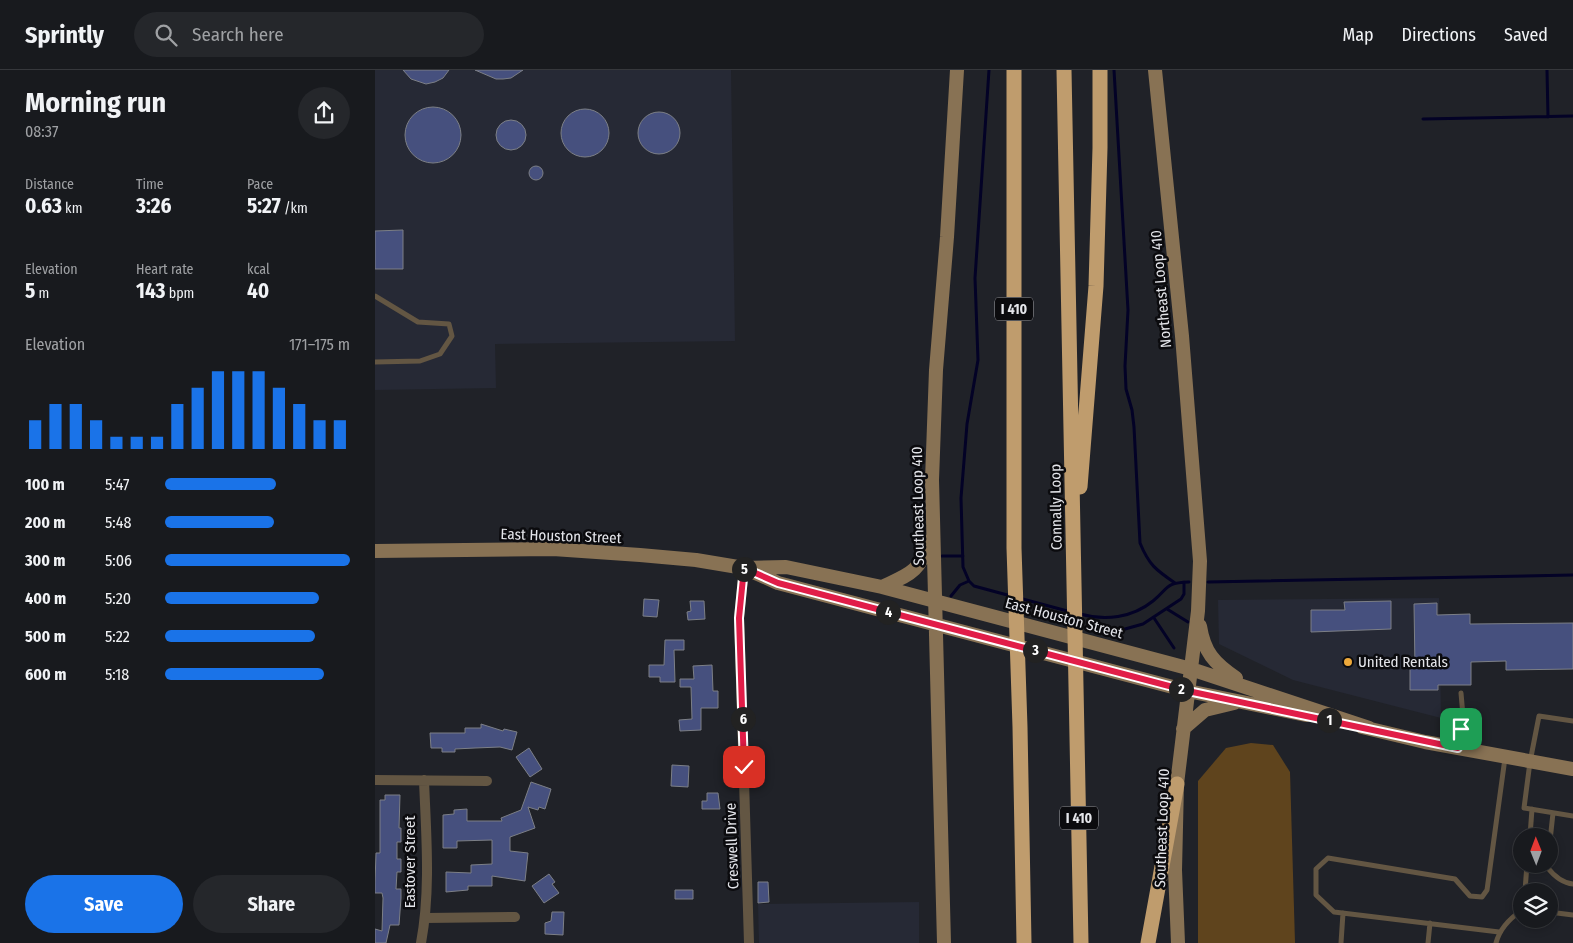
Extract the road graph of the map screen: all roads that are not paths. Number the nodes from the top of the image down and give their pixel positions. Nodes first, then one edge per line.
1 (957, 70) edge
2 (1004, 70) edge
3 (1014, 70) edge
4 (1065, 70) edge
5 (1100, 70) edge
6 (1155, 70) edge
7 (1014, 183) junction
8 (375, 296) edge
9 (375, 362) edge
10 (1073, 502) junction
11 (1196, 504) joint
12 (932, 533) junction
13 (375, 551) edge
14 (744, 568) junction
15 (882, 587) junction
16 (936, 602) junction
17 (1198, 611) junction
18 (936, 623) junction
19 (1191, 669) junction
20 (1250, 689) junction
21 (1188, 691) junction
22 (1461, 693) dead end
23 (1240, 702) junction
24 (1573, 722) edge
25 (1369, 728) junction
26 (1183, 729) junction
27 (1458, 748) junction
28 (1505, 757) junction
29 (1530, 762) junction
30 (1573, 769) edge
31 (375, 780) edge
32 (424, 780) junction
33 (487, 781) dead end
34 (1177, 784) junction
35 (1532, 809) junction
36 (1553, 813) junction
37 (1573, 816) edge
38 (1531, 828) edge
39 (1551, 828) edge
40 (1552, 873) edge
41 (1573, 884) edge
42 (1343, 913) junction
43 (1558, 913) edge
44 (1573, 915) edge
45 (1513, 916) edge
46 (515, 917) dead end
47 (426, 918) junction
48 (1430, 923) junction
49 (1499, 932) junction
50 (421, 943) edge
51 (749, 943) edge
52 (944, 943) edge
53 (1024, 943) edge
54 (1081, 943) edge
55 (1148, 943) edge
56 (1178, 943) edge
57 (1341, 943) edge
58 (1428, 943) edge
59 (1496, 943) edge

1 - 12 main road, Southeast Loop 410
2 - 7 highway
3 - 7 highway, I 410
4 - 10 highway, Connally Loop / I 410
5 - 10 highway
6 - 11 main road, Northeast Loop 410
7 - 53 highway, I 410
8 - 9 lane
10 - 54 highway, Connally Loop / I 410
11 - 17 main road, Southeast Loop 410
12 - 15 main road
12 - 16 main road, Southeast Loop 410
13 - 14 main road, East Houston Street
14 - 15 main road, East Houston Street
14 - 18 main road, East Houston Street
14 - 51 street, Creswell Drive
15 - 16 main road, East Houston Street
16 - 18 main road, Southeast Loop 410
16 - 19 main road, East Houston Street
17 - 19 main road, Southeast Loop 410
17 - 20 main road
18 - 21 main road, East Houston Street
18 - 52 main road, Southeast Loop 410
19 - 20 main road, East Houston Street
19 - 21 main road, Southeast Loop 410
20 - 25 main road, East Houston Street
21 - 23 main road, East Houston Street
21 - 26 main road, Southeast Loop 410
22 - 27 lane
23 - 25 main road, East Houston Street
23 - 26 main road
24 - 29 lane
25 - 27 main road, East Houston Street
26 - 34 main road, Southeast Loop 410
27 - 28 main road, East Houston Street
28 - 29 main road, East Houston Street
28 - 42 lane
29 - 30 main road, East Houston Street
29 - 35 lane
31 - 32 street
32 - 33 street
32 - 47 street, Eastover Street
34 - 55 highway
34 - 56 main road, Southeast Loop 410
35 - 36 lane
35 - 38 lane
36 - 37 lane
36 - 39 lane
40 - 41 lane
42 - 48 lane
42 - 57 lane
43 - 44 lane
45 - 49 lane
46 - 47 street
47 - 50 street, Eastover Street
48 - 49 lane
48 - 58 lane
49 - 59 lane

